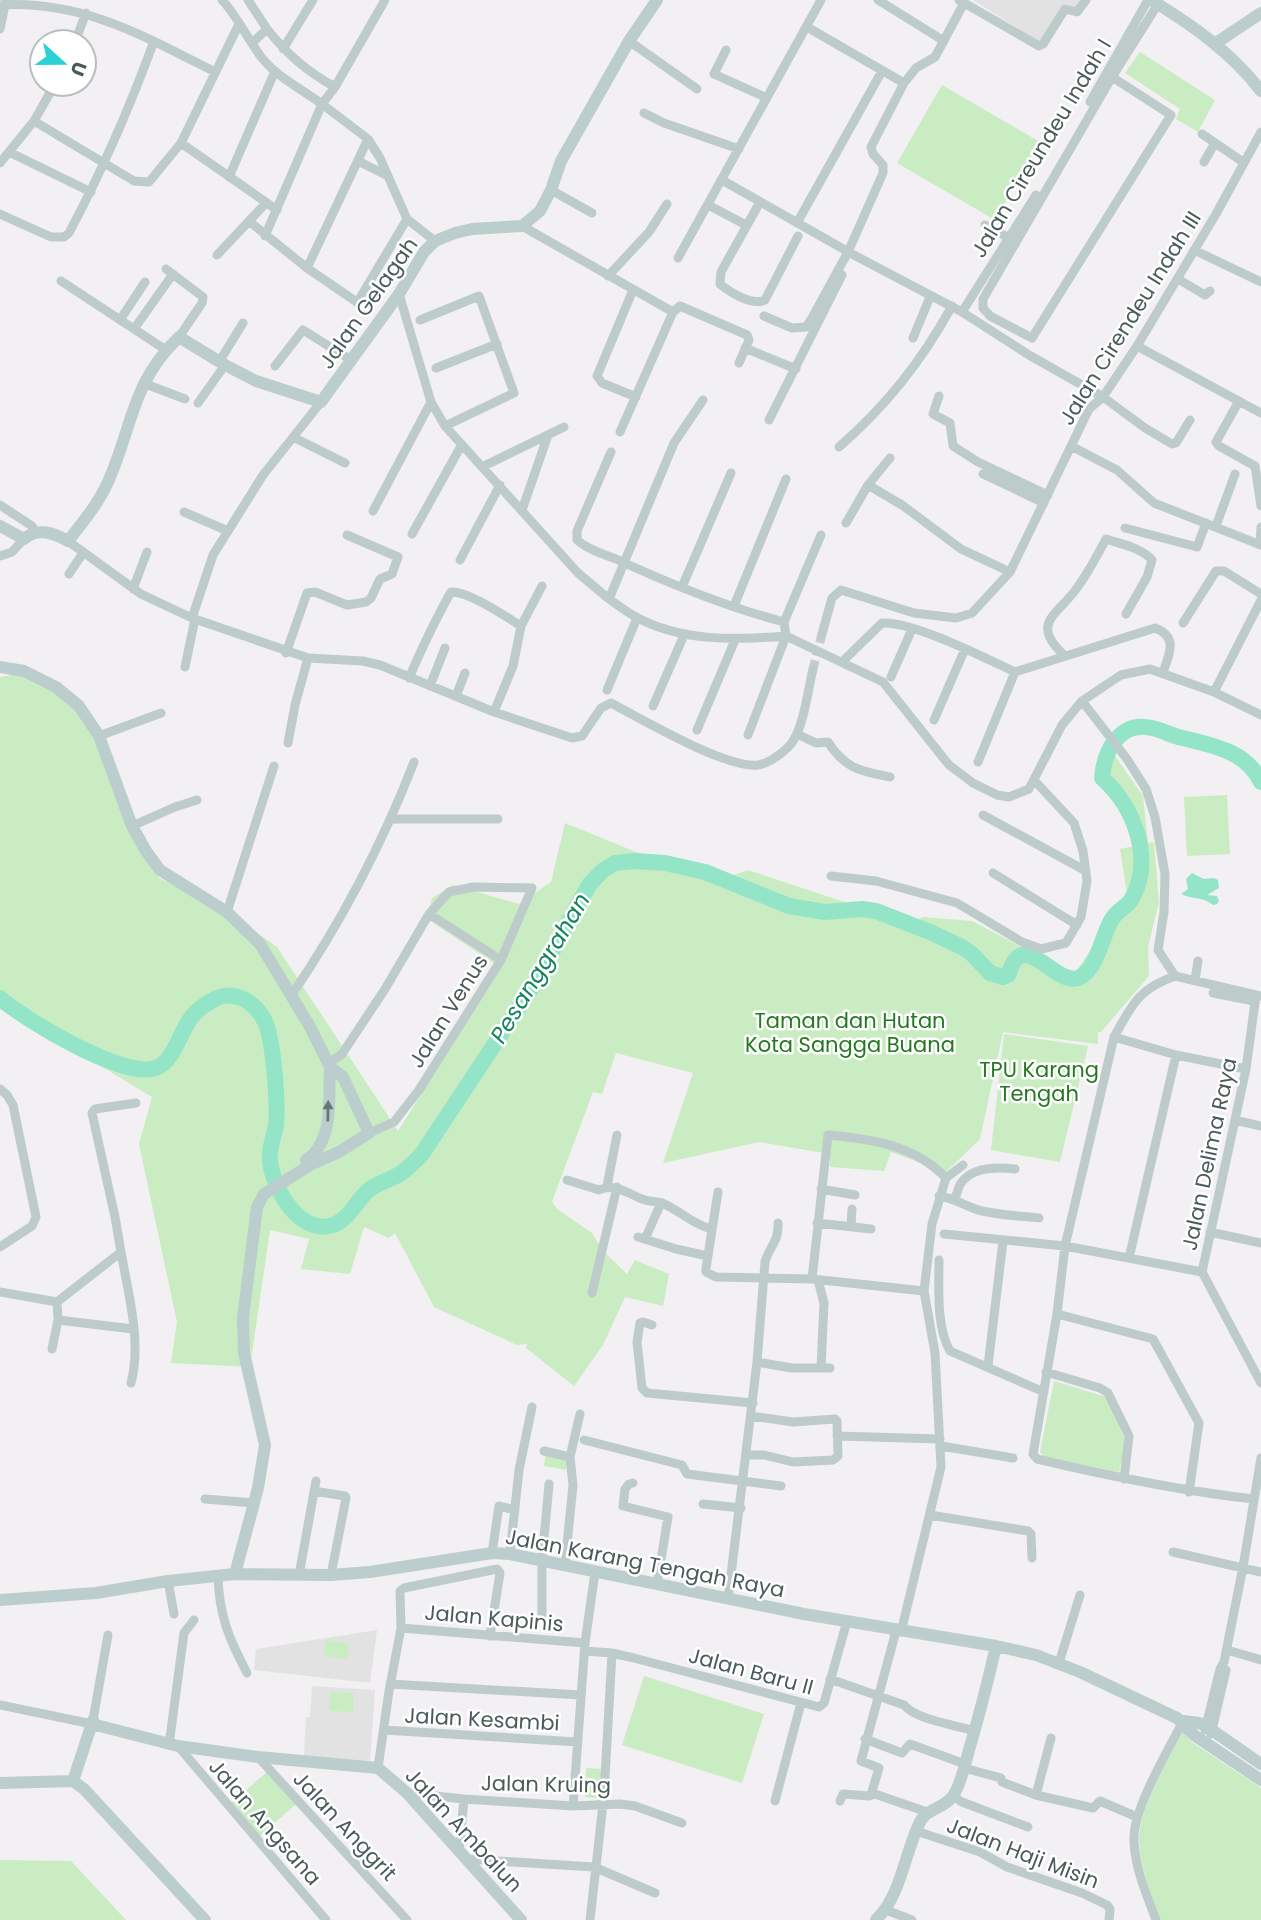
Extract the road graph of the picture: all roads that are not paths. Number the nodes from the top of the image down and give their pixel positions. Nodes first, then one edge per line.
1 (222, 0) edge
2 (248, 0) edge
3 (313, 0) edge
4 (385, 0) edge
5 (657, 0) edge
6 (821, 0) edge
7 (878, 0) edge
8 (1086, 0) edge
9 (1152, 1) edge
10 (962, 2) edge
11 (4, 3) edge
12 (86, 13) junction
13 (1261, 13) edge
14 (239, 24) junction
15 (807, 27) junction
16 (80, 28) edge
17 (0, 29) edge
18 (267, 29) junction
19 (155, 41) junction
20 (629, 41) junction
21 (944, 41) junction
22 (253, 43) junction
23 (1216, 43) junction
24 (283, 49) junction
25 (726, 50) dead end
26 (275, 71) junction
27 (882, 71) junction
28 (215, 72) junction
29 (1112, 77) junction
30 (904, 83) junction
31 (335, 87) junction
32 (697, 89) dead end
33 (1261, 90) edge
34 (47, 98) edge
35 (767, 98) junction
36 (322, 104) junction
37 (643, 113) dead end
38 (34, 121) junction
39 (1261, 132) edge
40 (1202, 134) dead end
41 (368, 139) junction
42 (181, 143) junction
43 (1215, 143) junction
44 (739, 149) junction
45 (9, 152) junction
46 (358, 161) junction
47 (104, 162) junction
48 (1204, 162) dead end
49 (1243, 162) junction
50 (0, 163) edge
51 (388, 176) junction
52 (229, 177) junction
53 (722, 180) junction
54 (551, 190) junction
55 (90, 192) junction
56 (760, 202) junction
57 (267, 203) junction
58 (667, 204) dead end
59 (712, 207) dead end
60 (276, 210) junction
61 (592, 213) dead end
62 (0, 214) edge
63 (407, 219) junction
64 (250, 222) junction
65 (797, 223) junction
66 (746, 225) junction
67 (985, 225) dead end
68 (522, 226) junction
69 (265, 236) junction
70 (798, 236) dead end
71 (1009, 238) junction
72 (435, 241) junction
73 (1194, 250) junction
74 (850, 253) junction
75 (216, 256) dead end
76 (678, 258) dead end
77 (307, 268) junction
78 (608, 276) junction
79 (1178, 279) junction
80 (61, 281) dead end
81 (145, 282) dead end
82 (1261, 282) edge
83 (633, 290) junction
84 (1209, 292) dead end
85 (399, 294) junction
86 (930, 297) junction
87 (357, 303) junction
88 (952, 306) junction
89 (367, 309) dead end
90 (673, 312) junction
91 (962, 312) junction
92 (764, 316) dead end
93 (120, 320) junction
94 (420, 320) dead end
95 (243, 323) dead end
96 (134, 329) junction
97 (179, 337) junction
98 (913, 338) dead end
99 (497, 344) junction
100 (1137, 346) junction
101 (745, 348) junction
102 (166, 349) junction
103 (351, 360) junction
104 (222, 363) junction
105 (739, 363) dead end
106 (275, 366) dead end
107 (436, 368) dead end
108 (796, 369) junction
109 (143, 383) junction
110 (939, 396) dead end
111 (636, 397) junction
112 (1103, 397) junction
113 (185, 399) dead end
114 (703, 400) dead end
115 (1239, 401) junction
116 (321, 402) junction
117 (431, 402) junction
118 (198, 404) dead end
119 (1261, 413) edge
120 (769, 420) dead end
121 (1190, 420) dead end
122 (445, 426) junction
123 (564, 427) dead end
124 (620, 432) dead end
125 (548, 435) junction
126 (293, 437) junction
127 (461, 446) junction
128 (1071, 446) junction
129 (839, 447) dead end
130 (611, 452) dead end
131 (890, 458) dead end
132 (345, 463) dead end
133 (482, 467) junction
134 (731, 473) dead end
135 (983, 474) dead end
136 (1235, 474) dead end
137 (786, 479) dead end
138 (500, 485) junction
139 (868, 485) junction
140 (1046, 499) junction
141 (0, 505) edge
142 (1261, 506) edge
143 (522, 510) junction
144 (373, 511) dead end
145 (184, 512) dead end
146 (846, 523) dead end
147 (1211, 525) junction
148 (0, 526) edge
149 (1261, 527) edge
150 (1125, 528) dead end
151 (228, 531) junction
152 (37, 533) junction
153 (412, 534) dead end
154 (347, 535) dead end
155 (821, 535) dead end
156 (24, 539) junction
157 (68, 541) junction
158 (1260, 545) edge
159 (147, 552) dead end
160 (83, 553) junction
161 (0, 556) edge
162 (460, 560) dead end
163 (622, 566) junction
164 (1010, 572) junction
165 (69, 574) dead end
166 (541, 586) dead end
167 (682, 587) junction
168 (133, 589) junction
169 (1261, 594) edge
170 (610, 596) junction
171 (1261, 600) edge
172 (734, 606) junction
173 (1126, 614) dead end
174 (194, 618) junction
175 (637, 618) junction
176 (784, 622) junction
177 (1183, 623) dead end
178 (521, 626) junction
179 (912, 629) junction
180 (822, 634) tunnel mouth
181 (684, 635) junction
182 (786, 636) junction
183 (735, 640) junction
184 (445, 648) dead end
185 (965, 649) junction
186 (286, 653) junction
187 (1065, 656) junction
188 (308, 658) junction
189 (843, 661) junction
190 (0, 667) edge
191 (185, 667) dead end
192 (813, 669) tunnel mouth
193 (1015, 672) junction
194 (1163, 672) junction
195 (465, 673) dead end
196 (891, 677) dead end
197 (409, 678) junction
198 (430, 686) junction
199 (607, 690) dead end
200 (1214, 692) junction
201 (456, 696) junction
202 (1082, 701) junction
203 (653, 706) dead end
204 (494, 712) junction
205 (161, 713) dead end
206 (1261, 715) edge
207 (934, 720) dead end
208 (697, 730) dead end
209 (797, 734) junction
210 (748, 735) dead end
211 (99, 736) junction
212 (288, 743) dead end
213 (414, 762) dead end
214 (978, 762) dead end
215 (274, 766) dead end
216 (890, 777) dead end
217 (1034, 780) junction
218 (197, 800) dead end
219 (983, 815) dead end
220 (392, 819) junction
221 (498, 820) dead end
222 (132, 826) junction
223 (1086, 871) junction
224 (993, 873) dead end
225 (831, 876) dead end
226 (227, 912) junction
227 (429, 914) junction
228 (1077, 925) junction
229 (501, 960) junction
230 (1198, 961) dead end
231 (1175, 976) junction
232 (1195, 980) junction
233 (1213, 993) dead end
234 (291, 996) junction
235 (1257, 998) edge
236 (1114, 1037) junction
237 (1176, 1055) junction
238 (329, 1065) junction
239 (1246, 1069) junction
240 (0, 1089) edge
241 (136, 1103) dead end
242 (1235, 1120) junction
243 (1261, 1126) edge
244 (369, 1133) junction
245 (617, 1135) dead end
246 (963, 1165) dead end
247 (1015, 1170) dead end
248 (289, 1175) junction
249 (946, 1178) junction
250 (567, 1180) dead end
251 (612, 1187) junction
252 (821, 1189) junction
253 (718, 1192) dead end
254 (855, 1195) dead end
255 (939, 1196) junction
256 (955, 1199) junction
257 (661, 1203) junction
258 (852, 1209) dead end
259 (1039, 1218) dead end
260 (778, 1223) dead end
261 (817, 1223) junction
262 (851, 1226) junction
263 (711, 1229) junction
264 (871, 1229) dead end
265 (1210, 1232) junction
266 (944, 1234) dead end
267 (1003, 1241) junction
268 (1261, 1243) edge
269 (0, 1245) edge
270 (1065, 1246) junction
271 (121, 1252) junction
272 (708, 1256) junction
273 (1129, 1258) junction
274 (939, 1260) dead end
275 (1202, 1272) junction
276 (764, 1277) junction
277 (815, 1279) junction
278 (924, 1291) junction
279 (0, 1292) edge
280 (592, 1293) dead end
281 (57, 1303) junction
282 (1057, 1314) junction
283 (58, 1320) junction
284 (652, 1325) dead end
285 (133, 1329) junction
286 (52, 1349) dead end
287 (757, 1362) junction
288 (988, 1366) junction
289 (1046, 1372) junction
290 (131, 1383) dead end
291 (1261, 1383) edge
292 (1044, 1392) junction
293 (753, 1403) junction
294 (532, 1407) dead end
295 (580, 1414) dead end
296 (751, 1416) junction
297 (838, 1436) junction
298 (584, 1440) dead end
299 (940, 1443) junction
300 (544, 1451) dead end
301 (747, 1455) junction
302 (570, 1457) junction
303 (1013, 1458) dead end
304 (1261, 1458) edge
305 (1124, 1479) junction
306 (744, 1480) junction
307 (316, 1481) dead end
308 (633, 1483) dead end
309 (549, 1484) dead end
310 (781, 1486) dead end
311 (314, 1491) junction
312 (1189, 1492) junction
313 (205, 1499) dead end
314 (1254, 1499) junction
315 (254, 1503) junction
316 (704, 1504) dead end
317 (741, 1508) junction
318 (515, 1510) junction
319 (930, 1515) junction
320 (1173, 1552) dead end
321 (492, 1553) junction
322 (510, 1553) junction
323 (1032, 1559) dead end
324 (542, 1560) junction
325 (565, 1565) junction
326 (1243, 1567) junction
327 (236, 1569) junction
328 (594, 1572) junction
329 (1261, 1572) edge
330 (299, 1575) junction
331 (331, 1575) junction
332 (218, 1576) junction
333 (168, 1581) junction
334 (657, 1584) junction
335 (1080, 1595) dead end
336 (3, 1597) edge
337 (728, 1599) junction
338 (174, 1614) dead end
339 (542, 1616) dead end
340 (194, 1620) dead end
341 (847, 1621) junction
342 (401, 1628) junction
343 (899, 1631) junction
344 (108, 1635) dead end
345 (490, 1636) junction
346 (996, 1646) junction
347 (584, 1647) junction
348 (612, 1653) junction
349 (1225, 1658) junction
350 (1261, 1660) edge
351 (1059, 1663) junction
352 (247, 1673) dead end
353 (830, 1679) junction
354 (390, 1684) junction
355 (581, 1695) junction
356 (879, 1696) junction
357 (801, 1703) junction
358 (0, 1705) edge
359 (1183, 1721) junction
360 (93, 1722) junction
361 (1209, 1728) junction
362 (384, 1730) junction
363 (975, 1731) junction
364 (1051, 1738) dead end
365 (865, 1740) junction
366 (578, 1742) junction
367 (1205, 1743) junction
368 (173, 1746) junction
369 (258, 1757) junction
370 (1261, 1764) edge
371 (965, 1766) junction
372 (378, 1768) junction
373 (1261, 1780) edge
374 (73, 1781) junction
375 (0, 1783) edge
376 (407, 1793) junction
377 (871, 1795) junction
378 (1036, 1795) junction
379 (953, 1796) junction
380 (464, 1800) junction
381 (775, 1801) dead end
382 (840, 1801) dead end
383 (602, 1804) junction
384 (573, 1806) junction
385 (927, 1812) junction
386 (1137, 1817) junction
387 (682, 1823) dead end
388 (1028, 1827) dead end
389 (916, 1831) junction
390 (462, 1856) junction
391 (594, 1867) junction
392 (655, 1893) dead end
393 (881, 1915) edge
394 (1112, 1918) edge
395 (205, 1920) edge
396 (326, 1920) edge
397 (407, 1920) edge
398 (521, 1920) edge
399 (590, 1920) edge
400 (912, 1920) edge
401 (1156, 1920) edge

1 - 14 street
2 - 18 street
3 - 24 street
4 - 31 street
5 - 20 street
6 - 15 street
7 - 21 street
8 - 10 street
9 - 23 street
9 - 29 street
9 - 71 street, Jalan Cireundeu Indah I
10 - 21 street
11 - 12 street
11 - 17 street
12 - 16 street
12 - 19 street
13 - 23 street
14 - 22 street
14 - 28 street
15 - 27 street
15 - 35 street
18 - 22 street
18 - 24 street
19 - 28 street
19 - 47 street
20 - 32 street
20 - 54 street
21 - 30 street
22 - 26 street
23 - 33 street
24 - 31 street
25 - 35 street
26 - 36 street
26 - 52 street
27 - 30 street
27 - 65 street
28 - 42 street
29 - 29 street
30 - 74 street
31 - 36 street
34 - 38 street
35 - 44 street
36 - 41 street
36 - 60 street
37 - 44 street
38 - 45 street
38 - 47 street
39 - 49 street, Jalan Cirendeu Indah III
40 - 43 street
41 - 46 street
41 - 51 street
42 - 47 street
42 - 52 street
43 - 48 street
43 - 49 street
44 - 53 street
45 - 50 street
45 - 55 street
46 - 51 street
46 - 77 street
47 - 55 street
49 - 73 street, Jalan Cirendeu Indah III
51 - 63 street
52 - 57 street
53 - 56 street
53 - 76 street
54 - 61 street
54 - 68 street
55 - 62 street
56 - 65 street
56 - 66 street
57 - 60 street
57 - 64 street
58 - 78 street
59 - 66 street
60 - 69 street
63 - 72 street
63 - 87 street
64 - 69 street
64 - 75 street
65 - 74 street
66 - 70 street
67 - 71 street
68 - 72 street, Jalan Gelagah
68 - 78 street
69 - 77 street
71 - 91 street, Jalan Cireundeu Indah I
72 - 85 street, Jalan Gelagah
73 - 79 street, Jalan Cirendeu Indah III
73 - 82 street
74 - 86 street
74 - 92 street
74 - 108 street
77 - 87 street
78 - 83 street
79 - 84 street
79 - 100 street, Jalan Cirendeu Indah III
80 - 93 street
81 - 93 street
83 - 90 street
83 - 111 street
85 - 103 street, Jalan Gelagah
85 - 117 street
86 - 88 street
86 - 98 street
87 - 89 street
88 - 91 street
88 - 129 street
90 - 101 street
90 - 111 street
91 - 112 street
93 - 96 street
94 - 99 street
95 - 104 street
96 - 97 street
96 - 102 street
97 - 102 street
97 - 104 street
99 - 107 street
99 - 122 street
100 - 112 street, Jalan Cirendeu Indah III
100 - 115 street
101 - 105 street
101 - 108 street
102 - 109 street
103 - 106 street
103 - 116 street, Jalan Gelagah
104 - 116 street
104 - 118 street
108 - 120 street
109 - 113 street
109 - 157 street
110 - 140 street
111 - 124 street
112 - 121 street
112 - 128 street, Jalan Cirendeu Indah III
114 - 163 street
115 - 119 street
115 - 142 street
116 - 126 street
117 - 122 street
117 - 144 street
122 - 127 street
123 - 125 street
125 - 133 street
125 - 143 street
126 - 132 street
126 - 151 street
127 - 133 street
127 - 153 street
128 - 140 street, Jalan Cirendeu Indah III
128 - 147 street
130 - 163 street
131 - 139 street
133 - 138 street
134 - 167 street
135 - 140 street
136 - 147 street
137 - 172 street
138 - 143 street
138 - 162 street
139 - 146 street
139 - 164 street
140 - 164 street, Jalan Cirendeu Indah III
141 - 152 street
143 - 170 street
145 - 151 street
147 - 150 street
147 - 158 street
148 - 156 street
149 - 158 street
151 - 174 street
152 - 156 street
152 - 157 street
154 - 186 street
155 - 176 street
156 - 161 street
157 - 160 street
159 - 168 street
160 - 165 street
160 - 168 street
163 - 167 street
163 - 170 street
164 - 180 street, Jalan Cirendeu Indah III
166 - 178 street
167 - 172 street
168 - 174 street
169 - 177 street
170 - 175 street
171 - 200 street
172 - 176 street
173 - 187 street
174 - 186 street
174 - 191 street
175 - 181 street
175 - 199 street
176 - 182 street
178 - 197 street
178 - 204 street
179 - 185 street
179 - 189 street
179 - 196 street
181 - 183 street
181 - 203 street
182 - 183 street
182 - 189 street
182 - 210 street
183 - 208 street
184 - 198 street
185 - 193 street
185 - 207 street
186 - 188 street
187 - 193 street
187 - 194 street
188 - 197 street
188 - 212 street
189 - 217 street
190 - 211 street
192 - 209 street
193 - 214 street
194 - 200 street
194 - 202 street
195 - 201 street
197 - 198 street
198 - 201 street
200 - 206 street
201 - 204 street
202 - 217 street
202 - 231 street
204 - 209 street
205 - 211 street
209 - 216 street
211 - 222 street
213 - 220 street
215 - 226 street
217 - 223 street
218 - 222 street
219 - 223 street
220 - 221 street
220 - 234 street
222 - 226 street
223 - 228 street
224 - 228 street
225 - 228 street
226 - 234 street
227 - 229 street
227 - 229 street, Jalan Venus
227 - 238 street
229 - 244 street, Jalan Venus
230 - 232 street
231 - 232 street
231 - 236 street
232 - 235 street
233 - 235 street
234 - 238 street
235 - 239 street, Jalan Delima Raya
236 - 237 street
236 - 270 street
237 - 239 street
237 - 273 street
238 - 244 street
248 -> 238 street
239 - 242 street, Jalan Delima Raya
240 - 269 street
241 - 271 street
242 - 243 street
242 - 265 street, Jalan Delima Raya
244 - 248 street
245 - 251 street
246 - 249 street
247 - 256 street
248 - 315 street
249 - 252 street
249 - 255 street
250 - 251 street
251 - 257 street
251 - 280 street
252 - 254 street
252 - 261 street
253 - 263 street
255 - 256 street
255 - 278 street
256 - 259 street
257 - 263 street
257 - 272 street
258 - 262 street
260 - 276 street
261 - 262 street
261 - 277 street
262 - 264 street
263 - 272 street
265 - 268 street
265 - 275 street, Jalan Delima Raya
266 - 267 street
267 - 270 street
267 - 288 street
270 - 273 street
270 - 282 street
271 - 281 street
271 - 285 street
272 - 276 street
273 - 275 street
274 - 288 street
275 - 291 street, Jalan Delima Raya
276 - 277 street
276 - 287 street
277 - 278 street
277 - 287 street
278 - 299 street
279 - 281 street
281 - 283 street
282 - 289 street
282 - 312 street
283 - 285 street
283 - 286 street
284 - 293 street
285 - 290 street
287 - 293 street
288 - 292 street
289 - 292 street
289 - 305 street
292 - 305 street
293 - 296 street
294 - 318 street
295 - 302 street
296 - 297 street
296 - 301 street
297 - 299 street
297 - 301 street
298 - 306 street
299 - 303 street
299 - 319 street
300 - 302 street
301 - 306 street
302 - 325 street
304 - 314 street
305 - 312 street
306 - 310 street
306 - 317 street
307 - 311 street
308 - 334 street
309 - 324 street
311 - 330 street
311 - 331 street
312 - 314 street
313 - 315 street
314 - 326 street
315 - 327 street
316 - 317 street
317 - 337 street
318 - 321 street
318 - 322 street
319 - 323 street
319 - 343 street
320 - 326 street
321 - 322 street, Jalan Karang Tengah Raya
321 - 331 street, Jalan Karang Tengah Raya
322 - 324 street, Jalan Karang Tengah Raya
324 - 325 street, Jalan Karang Tengah Raya
324 - 339 street
325 - 328 street, Jalan Karang Tengah Raya
326 - 329 street
326 - 349 street
327 - 330 street, Jalan Karang Tengah Raya
327 - 332 street, Jalan Karang Tengah Raya
328 - 334 street, Jalan Karang Tengah Raya
328 - 347 street
330 - 331 street, Jalan Karang Tengah Raya
332 - 333 street, Jalan Karang Tengah Raya
332 - 352 street
333 - 336 street, Jalan Karang Tengah Raya
333 - 338 street
334 - 337 street, Jalan Karang Tengah Raya
335 - 351 street
337 - 341 street, Jalan Karang Tengah Raya
340 - 368 street
341 - 343 street, Jalan Karang Tengah Raya
341 - 353 street, Jalan Baru II
342 - 345 street, Jalan Kapinis
342 - 345 street
342 - 354 street
343 - 346 street, Jalan Karang Tengah Raya
343 - 356 street
344 - 360 street
345 - 347 street, Jalan Kapinis
346 - 351 street, Jalan Karang Tengah Raya
346 - 363 street
347 - 348 street, Jalan Baru II
347 - 355 street
348 - 357 street, Jalan Baru II
348 - 383 street
349 - 350 street
349 - 361 street
351 - 359 street, Jalan Karang Tengah Raya
353 - 356 street
353 - 357 street, Jalan Baru II
354 - 355 street
354 - 362 street
355 - 366 street
356 - 363 street
356 - 365 street
357 - 381 street
358 - 360 street
359 - 361 street, Jalan Karang Tengah Raya
359 - 367 street, Jalan Karang Tengah Raya
359 - 386 street
360 - 368 street
360 - 374 street
361 - 367 street
361 - 370 street, Jalan Karang Tengah Raya
362 - 366 street, Jalan Kesambi
362 - 372 street
363 - 371 street
364 - 378 street
365 - 371 street
365 - 377 street
366 - 384 street
367 - 373 street, Jalan Karang Tengah Raya
368 - 369 street
368 - 396 street, Jalan Angsana
369 - 372 street
369 - 397 street, Jalan Anggrit
371 - 378 street
371 - 379 street
372 - 376 street, Jalan Ambalun
374 - 375 street
374 - 395 street
376 - 380 street, Jalan Kruing
376 - 390 street, Jalan Ambalun
377 - 382 street
377 - 385 street
378 - 386 street
379 - 385 street
379 - 388 street
380 - 384 street, Jalan Kruing
380 - 390 street
383 - 384 street, Jalan Kruing
383 - 387 street, Jalan Kruing
383 - 391 street
385 - 389 street
386 - 401 street
389 - 393 street
389 - 394 street, Jalan Haji Misin
390 - 391 street
390 - 398 street, Jalan Ambalun
391 - 392 street
391 - 399 street
393 - 400 street

